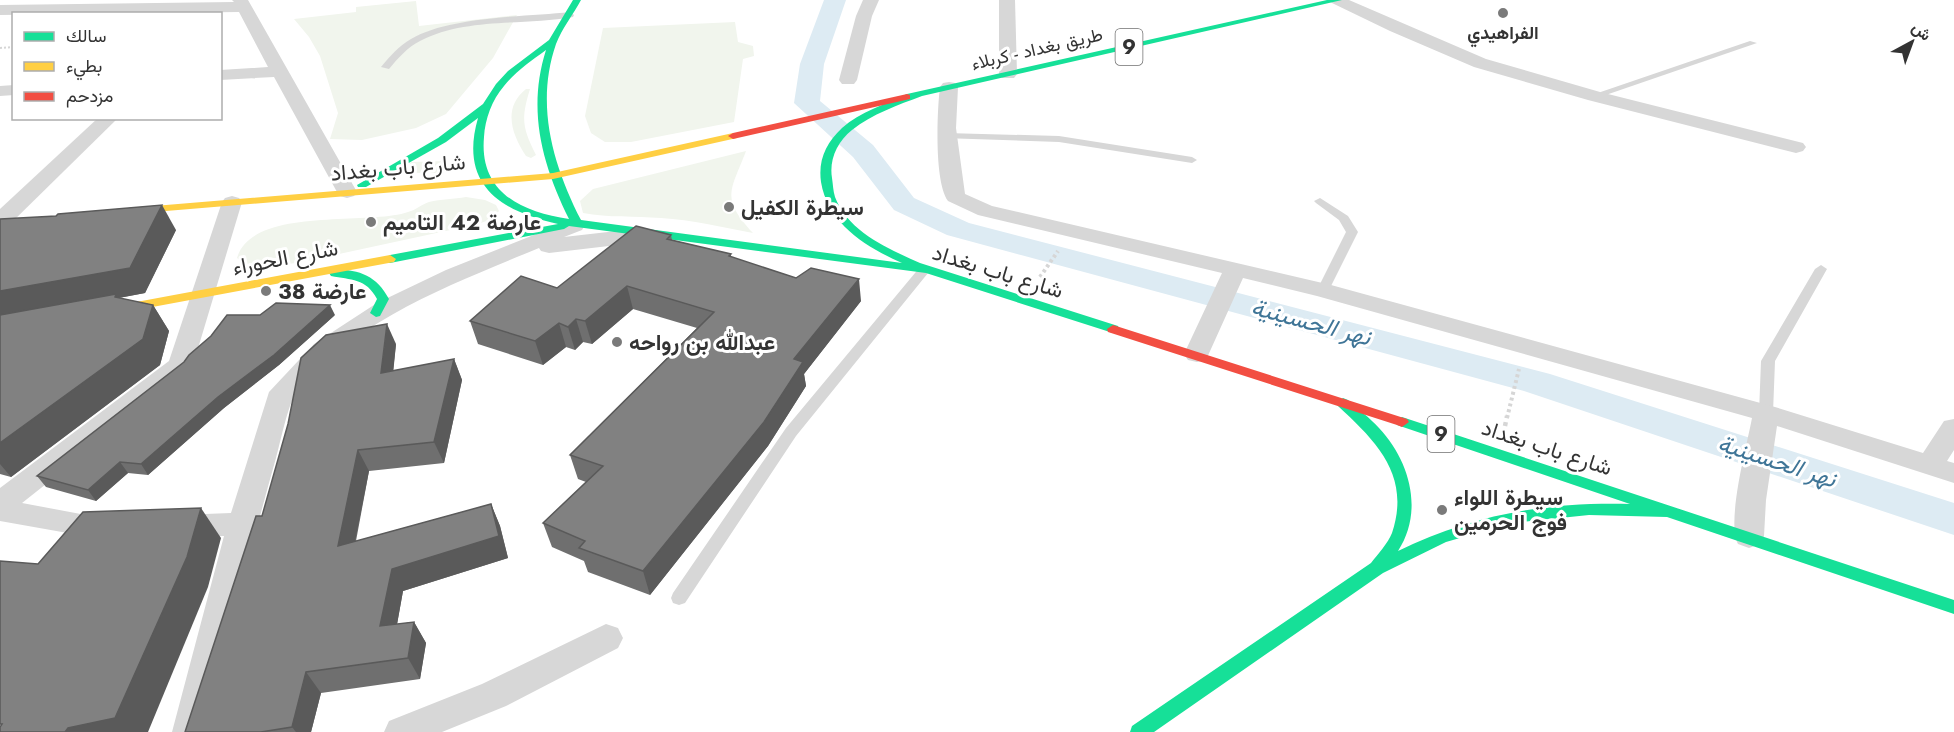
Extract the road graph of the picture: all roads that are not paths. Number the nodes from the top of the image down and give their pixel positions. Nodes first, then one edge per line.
1 (577, 0) edge
2 (871, 0) edge
3 (1006, 0) edge
4 (1338, 0) edge
5 (241, 3) edge
6 (0, 10) edge
7 (570, 15) junction
8 (552, 42) junction
9 (1753, 43) dead end
10 (386, 67) dead end
11 (279, 71) junction
12 (1008, 74) junction
13 (222, 75) edge
14 (848, 80) dead end
15 (949, 87) junction
16 (1594, 96) junction
17 (892, 102) junction
18 (487, 106) junction
19 (107, 120) edge
20 (946, 136) junction
21 (1796, 147) dead end
22 (1192, 160) dead end
23 (553, 176) junction
24 (487, 180) junction
25 (346, 192) junction
26 (1320, 201) dead end
27 (232, 202) junction
28 (101, 214) edge
29 (6, 221) edge
30 (577, 224) junction
31 (662, 235) junction
32 (0, 240) edge
33 (1821, 269) dead end
34 (924, 270) junction
35 (306, 274) junction
36 (454, 275) junction
37 (1231, 280) junction
38 (1323, 290) junction
39 (202, 294) junction
40 (376, 313) junction
41 (90, 315) edge
42 (1197, 354) junction
43 (1343, 403) junction
44 (1764, 425) junction
45 (1954, 428) edge
46 (1942, 469) edge
47 (0, 504) edge
48 (0, 510) edge
49 (1674, 512) junction
50 (242, 524) junction
51 (1749, 536) junction
52 (1377, 568) junction
53 (680, 598) dead end
54 (1954, 607) edge
55 (606, 638) dead end
56 (190, 732) edge
57 (402, 732) edge
58 (1139, 732) edge

1 - 7 main road
2 - 14 street
3 - 12 street
4 - 12 main road, طريق بغداد - كربلاء / 9
4 - 16 street
5 - 6 street
5 - 11 street
7 - 8 main road
7 - 10 lane
8 - 18 main road
8 - 23 main road
9 - 16 lane
11 - 13 street
11 - 25 street
12 - 15 main road, طريق بغداد - كربلاء / 9
15 - 17 main road, طريق بغداد - كربلاء / 9
15 - 20 street
16 - 21 street
17 - 23 main road
17 - 34 main road, 9
18 - 24 main road
18 - 25 main road
19 - 29 street
20 - 22 lane
20 - 37 street
23 - 24 main road
23 - 30 main road
24 - 25 main road, شارع باب بغداد
24 - 30 main road, شارع باب بغداد
25 - 27 main road, شارع باب بغداد
26 - 38 lane
27 - 28 main road, شارع باب بغداد
27 - 39 street
29 - 32 street
30 - 31 main road, شارع باب بغداد
30 - 35 main road, شارع الحوراء
30 - 36 street
31 - 34 main road, شارع باب بغداد
31 - 36 street
33 - 44 lane
34 - 42 main road, شارع باب بغداد / 9
34 - 53 lane
35 - 39 main road, شارع الحوراء
35 - 40 main road
36 - 40 street
37 - 38 street
37 - 42 street
38 - 44 street
39 - 41 main road, شارع الحوراء
39 - 47 street
40 - 50 street
42 - 43 main road, شارع باب بغداد / 9
43 - 49 main road, شارع باب بغداد / 9
43 - 52 main road
44 - 46 street
44 - 51 street
45 - 46 street
48 - 50 street
49 - 51 main road, شارع باب بغداد / 9
49 - 52 main road
50 - 56 street
51 - 54 main road, شارع باب بغداد / 9
52 - 58 main road
55 - 57 street

